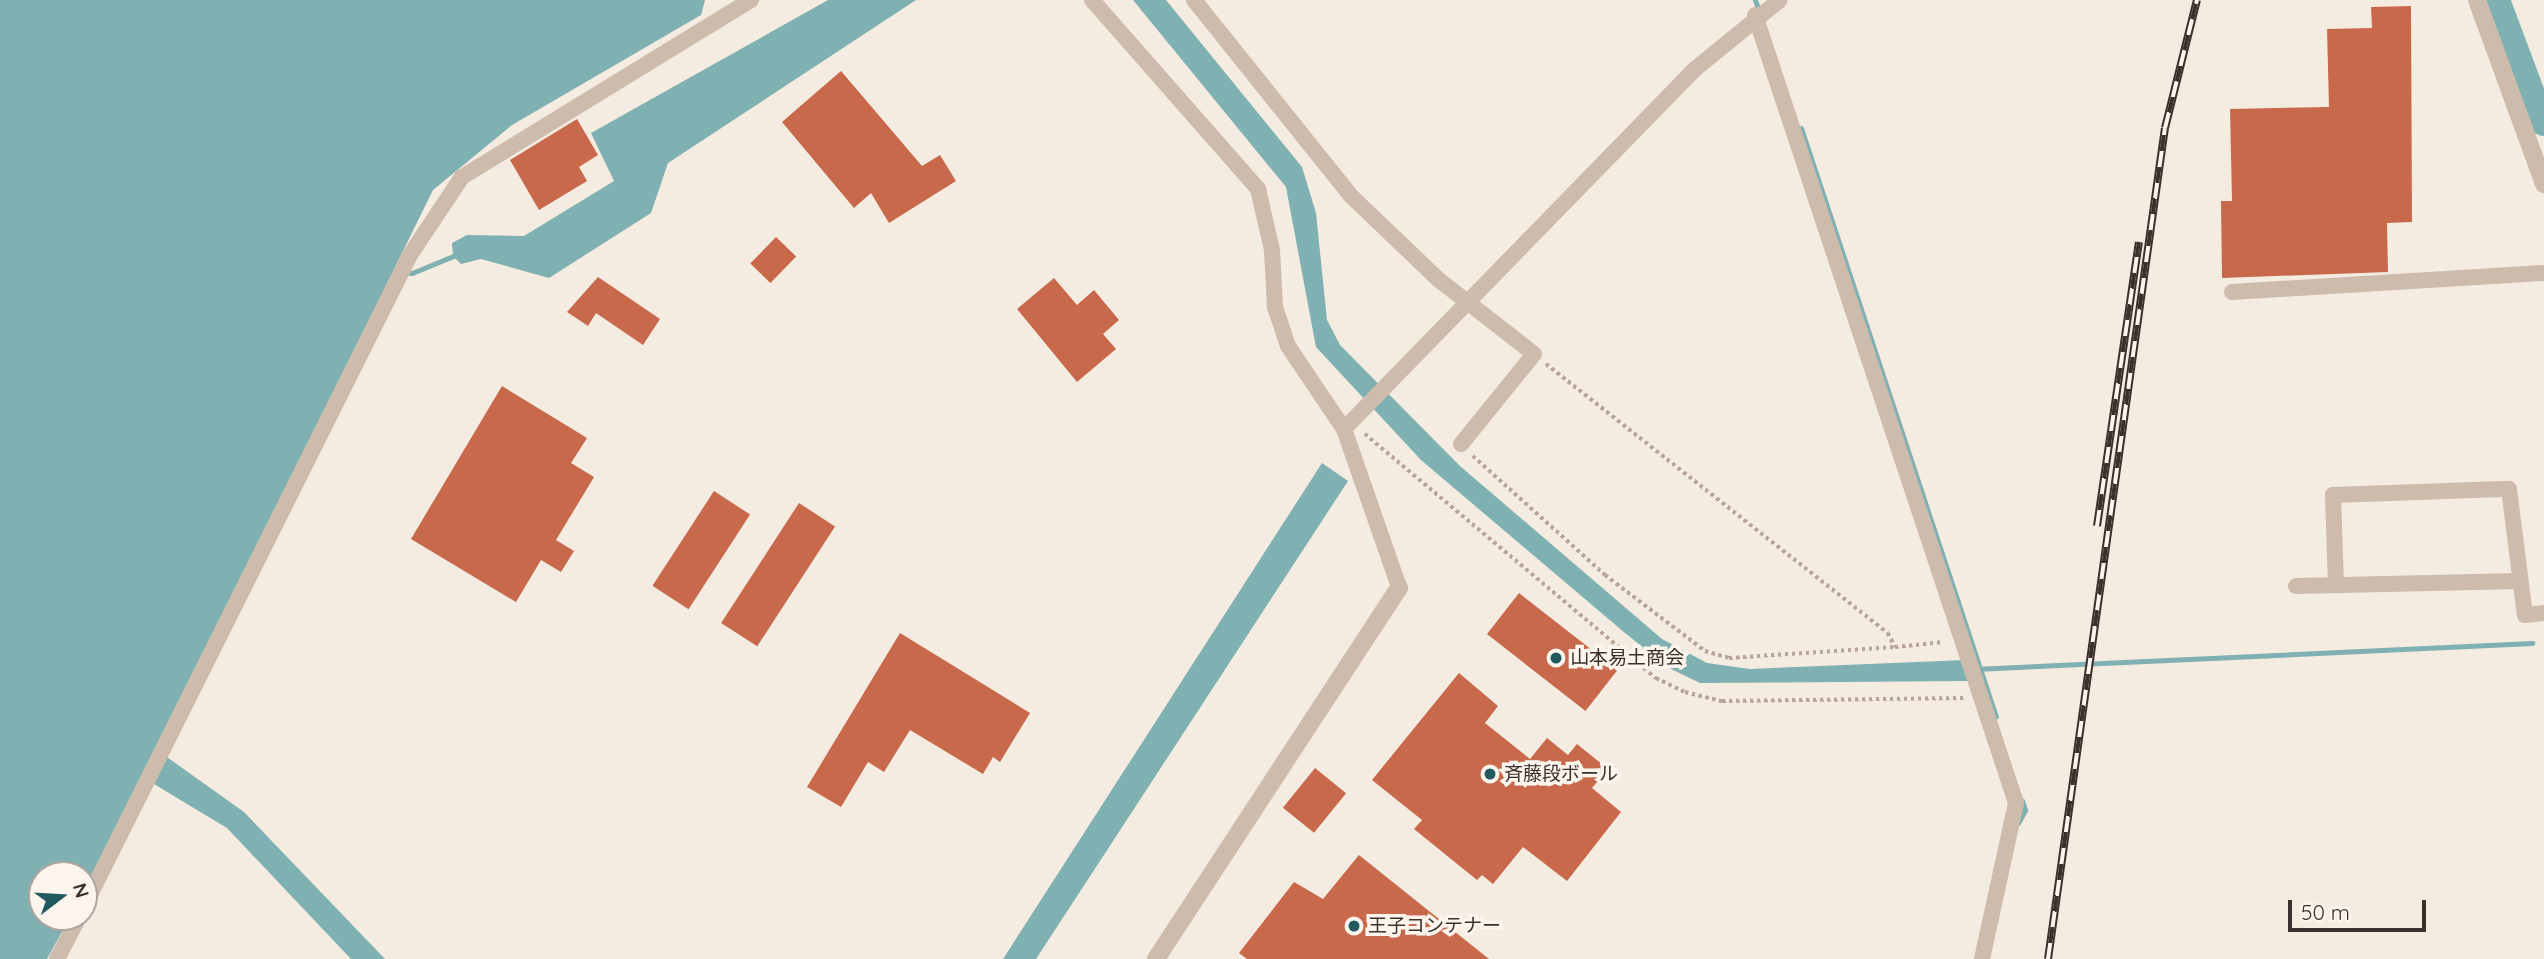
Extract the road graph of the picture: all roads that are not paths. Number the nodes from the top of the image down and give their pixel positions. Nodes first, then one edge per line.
1 (751, 0) edge
2 (1092, 0) edge
3 (1194, 0) edge
4 (1780, 0) edge
5 (2477, 0) edge
6 (1755, 15) junction
7 (2540, 162) edge
8 (2544, 184) edge
9 (2544, 273) edge
10 (2232, 292) dead end
11 (1471, 303) junction
12 (1353, 422) junction
13 (1461, 444) road end
14 (2519, 581) junction
15 (2336, 585) junction
16 (2296, 586) dead end
17 (1399, 587) joint
18 (2544, 613) edge
19 (98, 881) edge
20 (72, 931) edge
21 (57, 959) edge
22 (1156, 959) edge
23 (1982, 959) edge

1 - 19 street
2 - 12 street
3 - 11 street
4 - 6 street
5 - 7 street
6 - 11 street
6 - 23 street
7 - 8 street
9 - 10 street
11 - 12 street
11 - 13 street
12 - 17 street
14 - 15 street
14 - 15 street
14 - 18 street
15 - 16 street
17 - 22 street
20 - 21 street

